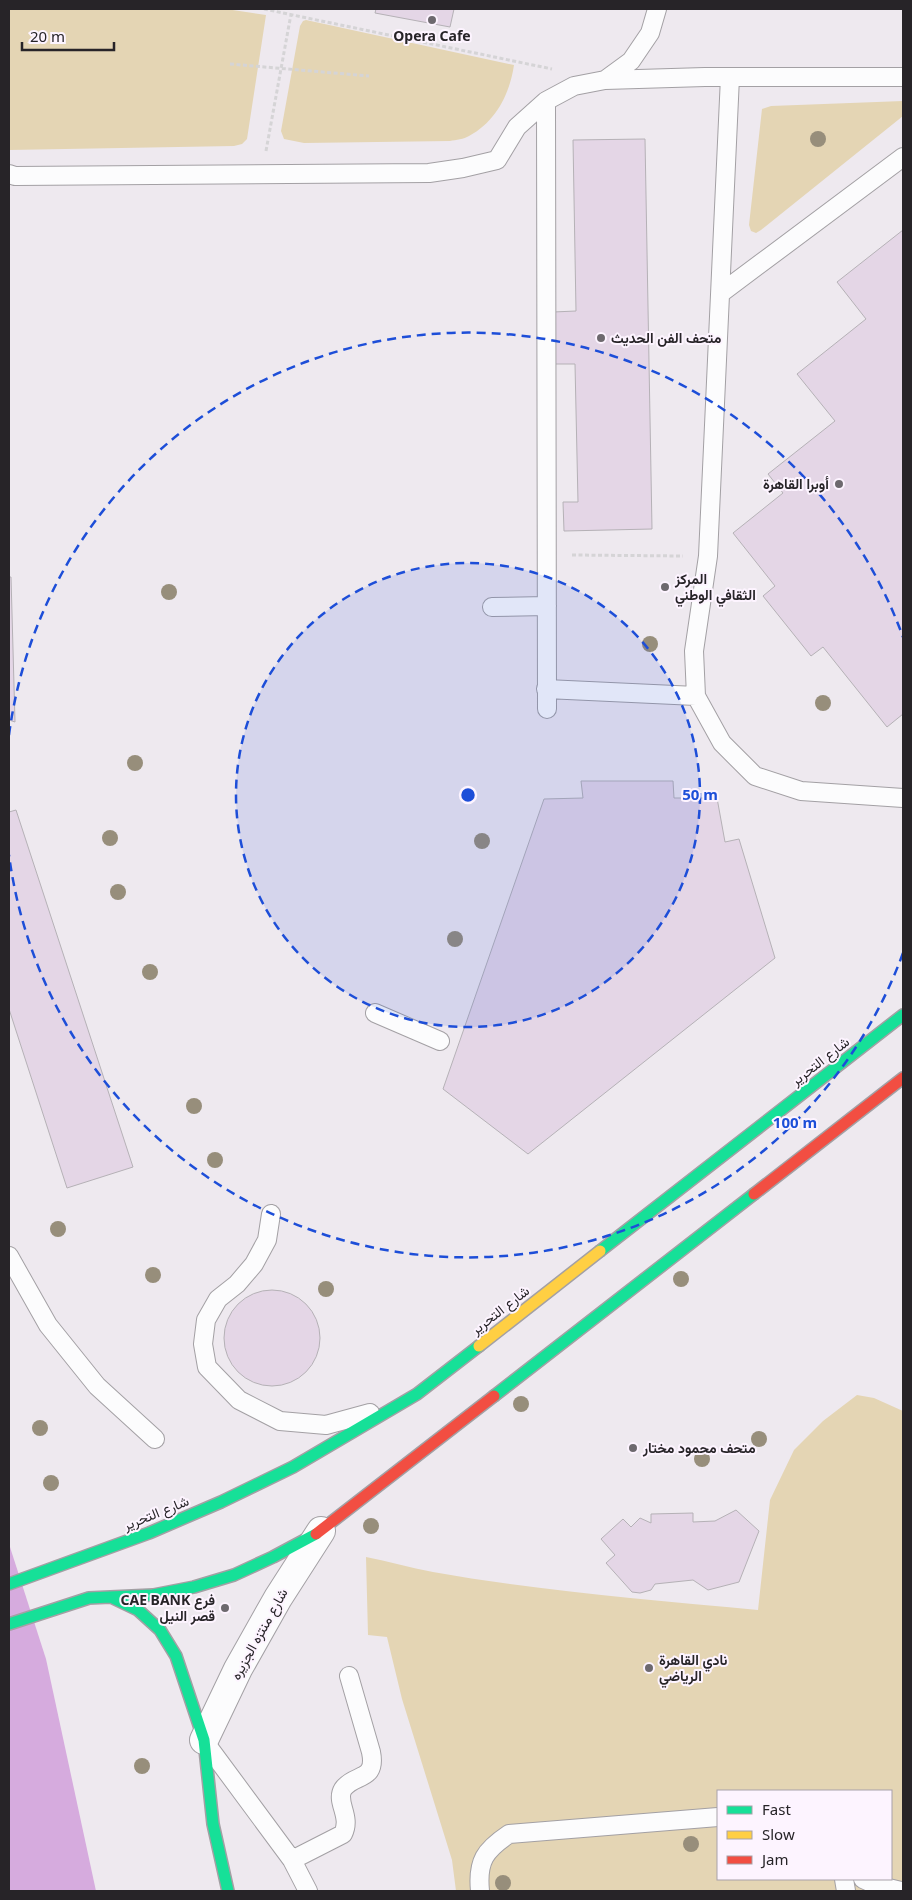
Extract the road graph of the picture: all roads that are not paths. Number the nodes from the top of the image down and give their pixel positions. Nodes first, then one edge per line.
1 (658, 9) edge
2 (730, 77) junction
3 (903, 77) edge
4 (605, 80) junction
5 (546, 101) junction
6 (903, 158) edge
7 (9, 174) edge
8 (721, 293) junction
9 (546, 606) junction
10 (492, 607) dead end
11 (546, 689) junction
12 (696, 696) junction
13 (546, 709) dead end
14 (903, 798) edge
15 (375, 1013) dead end
16 (903, 1015) edge
17 (440, 1041) dead end
18 (903, 1078) edge
19 (272, 1214) dead end
20 (9, 1256) edge
21 (417, 1394) junction
22 (155, 1439) dead end
23 (321, 1531) junction
24 (9, 1584) edge
25 (111, 1597) junction
26 (9, 1624) edge
27 (349, 1676) dead end
28 (204, 1740) junction
29 (717, 1818) edge
30 (292, 1860) junction
31 (865, 1880) edge
32 (228, 1891) edge
33 (308, 1891) edge
34 (480, 1891) edge
35 (901, 1891) edge

1 - 4 lane
2 - 3 lane
2 - 4 lane
2 - 8 lane
4 - 5 lane
5 - 7 lane
5 - 9 lane
6 - 8 lane
8 - 12 lane
9 - 10 lane
9 - 11 lane
11 - 12 lane
11 - 13 lane
12 - 14 lane
15 - 17 lane
16 - 21 main road, شارع التحرير
18 - 23 main road
19 - 21 lane
20 - 22 lane
21 - 24 main road, شارع التحرير
23 - 25 main road
23 - 28 street, شارع منتزه الجزيره
25 - 26 main road
25 - 28 main road
27 - 30 lane
28 - 30 lane
28 - 32 main road
29 - 34 lane
30 - 33 lane
31 - 35 lane

